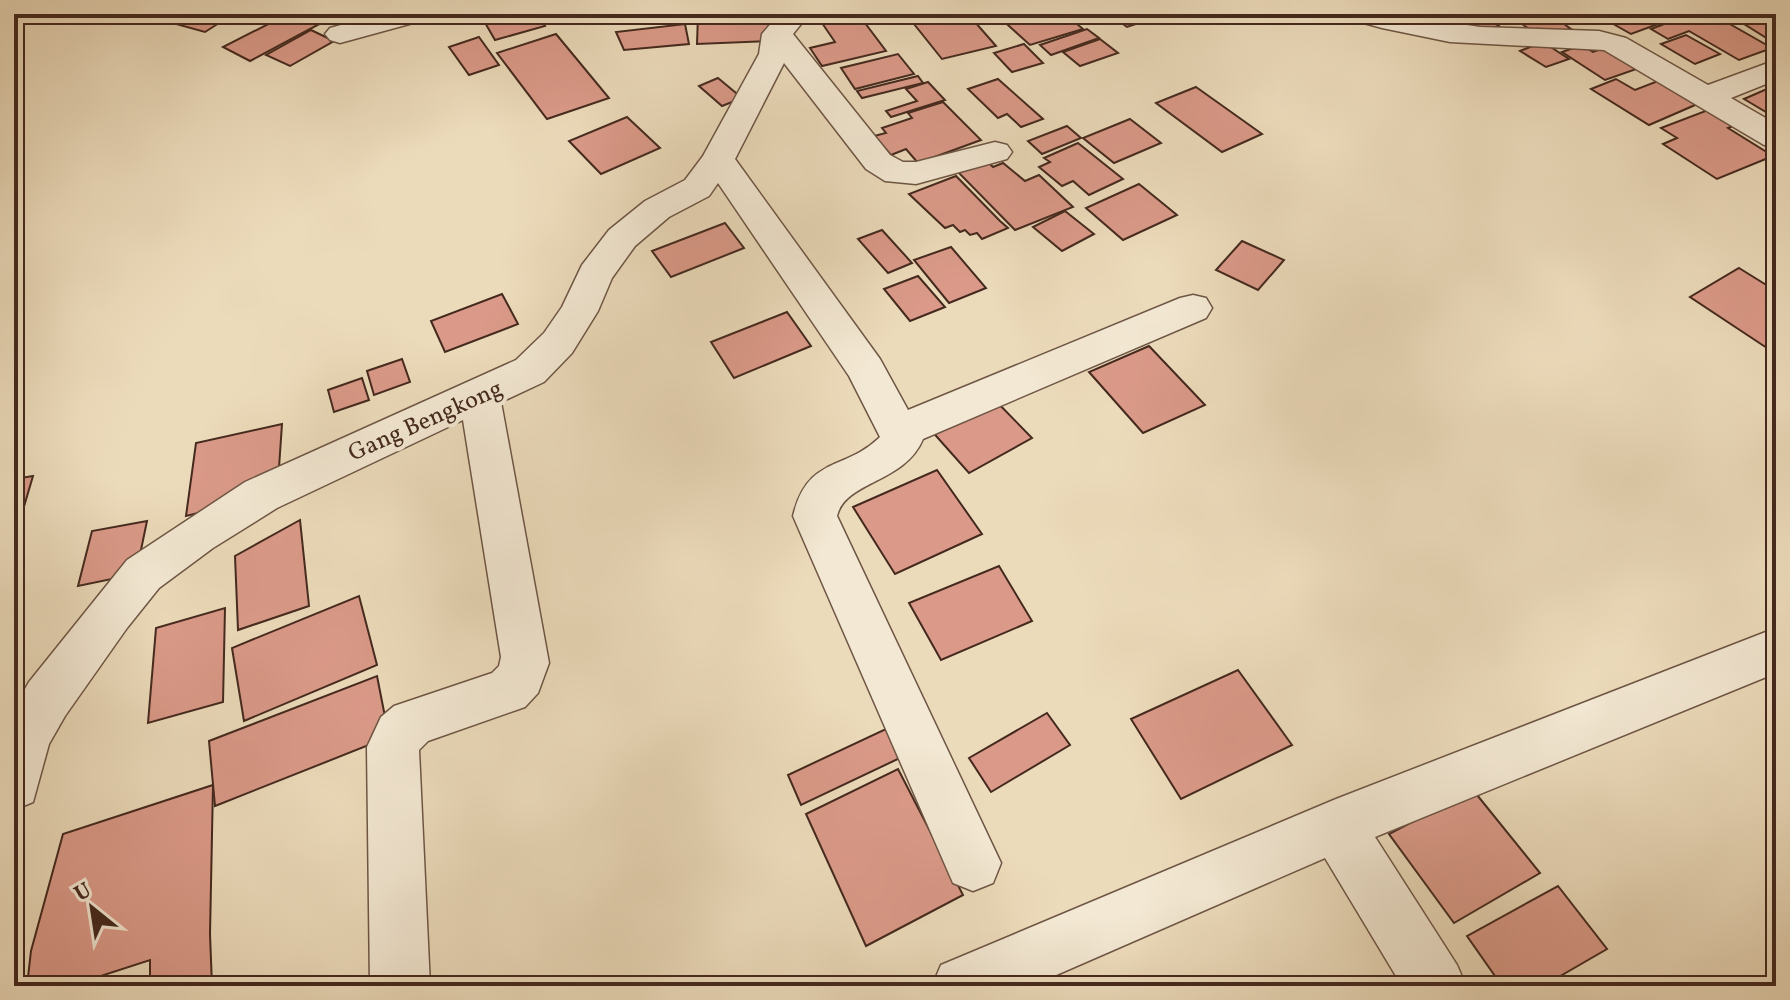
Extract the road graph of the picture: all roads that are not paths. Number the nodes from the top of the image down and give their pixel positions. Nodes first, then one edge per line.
1 (414, 14) edge
2 (1363, 14) edge
3 (786, 24) edge
4 (340, 34) dead end
5 (1776, 69) edge
6 (1706, 97) junction
7 (1776, 138) edge
8 (995, 152) dead end
9 (718, 159) junction
10 (1193, 308) dead end
11 (480, 397) junction
12 (898, 432) junction
13 (1776, 650) edge
14 (14, 784) edge
15 (1336, 826) junction
16 (973, 863) dead end
17 (400, 986) edge
18 (962, 986) edge
19 (1436, 986) edge

1 - 4 street
2 - 6 street
3 - 8 street
3 - 9 street, Gang Bengkong
5 - 6 street
6 - 7 street
9 - 11 street, Gang Bengkong
9 - 12 street
10 - 12 street
11 - 14 street, Gang Bengkong
11 - 17 street
12 - 16 street
13 - 15 street
15 - 18 street
15 - 19 street

